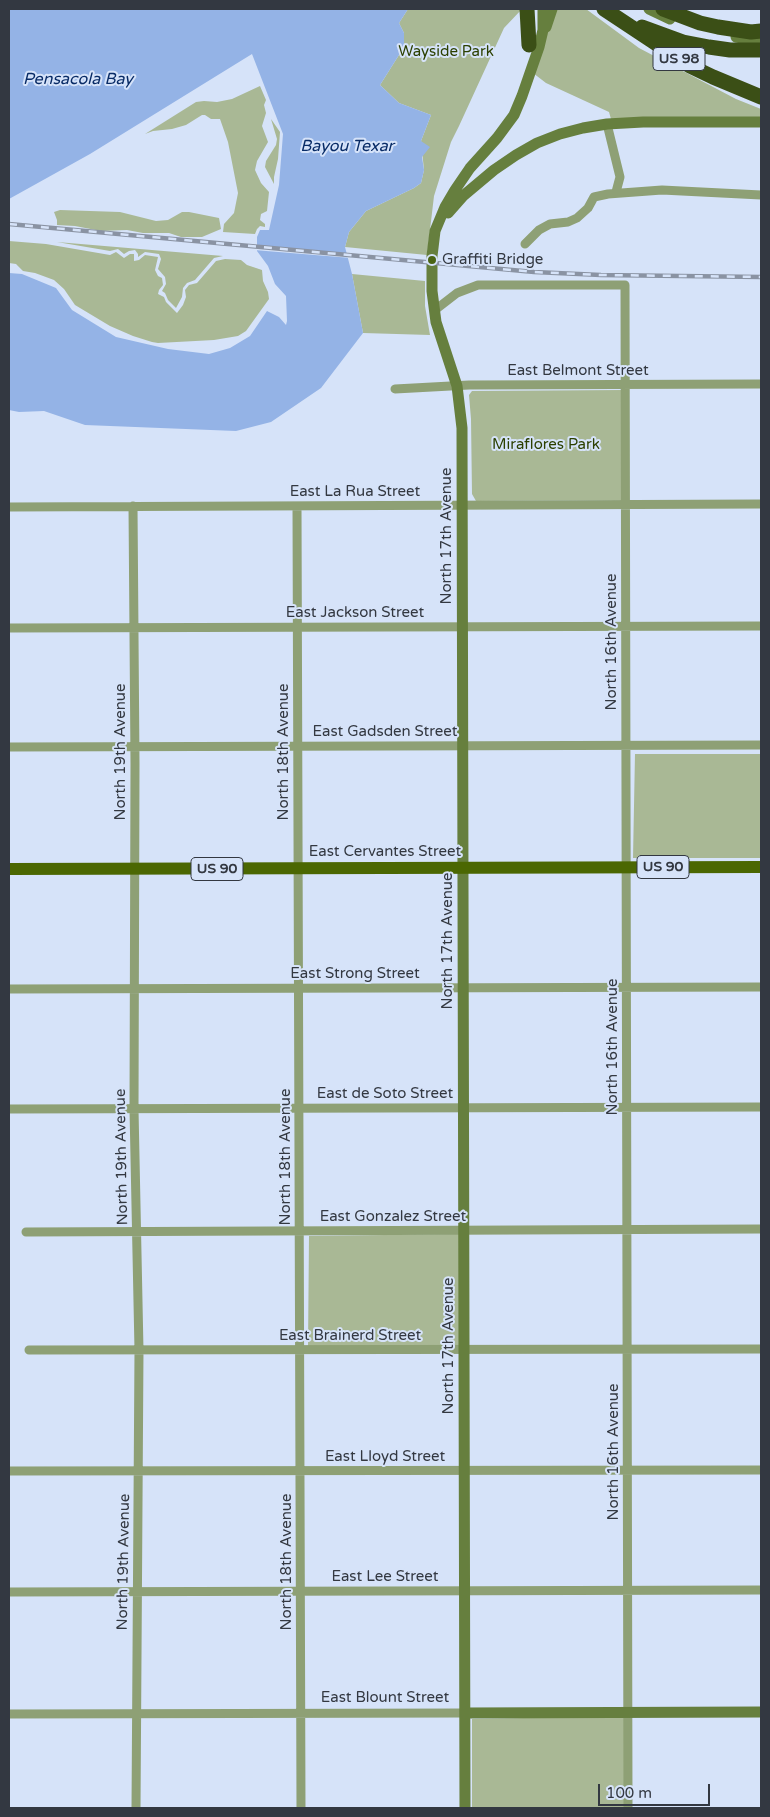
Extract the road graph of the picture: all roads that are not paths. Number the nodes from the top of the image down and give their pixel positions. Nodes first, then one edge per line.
1 (527, 9) edge
2 (533, 9) edge
3 (543, 9) edge
4 (552, 9) edge
5 (649, 9) edge
6 (663, 9) edge
7 (688, 9) edge
8 (607, 12) edge
9 (761, 27) edge
10 (761, 31) edge
11 (761, 41) edge
12 (534, 46) junction
13 (761, 50) edge
14 (761, 96) edge
15 (761, 122) edge
16 (607, 124) junction
17 (616, 192) junction
18 (761, 195) edge
19 (435, 231) junction
20 (525, 244) dead end
21 (435, 310) junction
22 (761, 384) edge
23 (625, 385) junction
24 (458, 386) junction
25 (395, 389) dead end
26 (761, 504) edge
27 (462, 505) junction
28 (626, 505) junction
29 (133, 506) junction
30 (297, 506) junction
31 (9, 507) edge
32 (462, 626) junction
33 (626, 626) junction
34 (761, 626) edge
35 (134, 627) junction
36 (298, 627) junction
37 (9, 628) edge
38 (761, 745) edge
39 (135, 746) junction
40 (298, 746) junction
41 (462, 746) junction
42 (626, 746) junction
43 (9, 747) edge
44 (463, 867) junction
45 (626, 867) junction
46 (761, 867) edge
47 (298, 868) junction
48 (9, 869) edge
49 (135, 869) junction
50 (627, 987) junction
51 (761, 987) edge
52 (134, 988) junction
53 (299, 988) junction
54 (463, 988) junction
55 (9, 989) edge
56 (761, 1107) edge
57 (299, 1108) junction
58 (463, 1108) junction
59 (627, 1108) junction
60 (9, 1109) edge
61 (134, 1109) junction
62 (761, 1229) edge
63 (464, 1230) junction
64 (627, 1230) junction
65 (136, 1231) junction
66 (300, 1231) junction
67 (26, 1232) dead end
68 (628, 1349) junction
69 (761, 1349) edge
70 (29, 1350) dead end
71 (139, 1350) junction
72 (300, 1350) junction
73 (464, 1350) junction
74 (464, 1470) junction
75 (628, 1470) junction
76 (761, 1470) edge
77 (138, 1471) junction
78 (300, 1471) junction
79 (9, 1472) edge
80 (761, 1590) edge
81 (301, 1591) junction
82 (464, 1591) junction
83 (628, 1591) junction
84 (9, 1592) edge
85 (137, 1592) junction
86 (628, 1712) junction
87 (761, 1712) edge
88 (136, 1713) junction
89 (301, 1713) junction
90 (465, 1713) junction
91 (9, 1714) edge
92 (136, 1808) edge
93 (301, 1808) edge
94 (465, 1808) edge
95 (628, 1808) edge

1 - 12 highway
2 - 12 street, North 17th Avenue
3 - 12 street, North 17th Avenue
4 - 12 street
5 - 11 street
6 - 10 highway
7 - 9 highway
8 - 13 highway
8 - 14 highway, US 98
12 - 19 street, North 17th Avenue
15 - 16 street
16 - 17 street
16 - 19 street
17 - 18 street
17 - 20 street
19 - 21 street, North 17th Avenue
21 - 23 street, North 16th Avenue
21 - 24 street, North 17th Avenue
22 - 23 street, East Belmont Street
23 - 24 street, East Belmont Street
23 - 28 street, North 16th Avenue
24 - 25 street, East Belmont Street
24 - 27 street, North 17th Avenue
26 - 28 street, East La Rua Street
27 - 28 street, East La Rua Street
27 - 30 street, East La Rua Street
27 - 32 street, North 17th Avenue
28 - 33 street, North 16th Avenue
29 - 30 street, East La Rua Street
29 - 31 street, East La Rua Street
29 - 35 street, North 19th Avenue
30 - 36 street, North 18th Avenue
32 - 33 street, East Jackson Street
32 - 36 street, East Jackson Street
32 - 41 street, North 17th Avenue
33 - 34 street, East Jackson Street
33 - 42 street, North 16th Avenue
35 - 36 street, East Jackson Street
35 - 37 street, East Jackson Street
35 - 39 street, North 19th Avenue
36 - 40 street, North 18th Avenue
38 - 42 street, East Gadsden Street
39 - 40 street, East Gadsden Street
39 - 43 street, East Gadsden Street
39 - 49 street, North 19th Avenue
40 - 41 street, East Gadsden Street
40 - 47 street, North 18th Avenue
41 - 42 street, East Gadsden Street
41 - 44 street, North 17th Avenue
42 - 45 street, North 16th Avenue
44 - 45 main road, East Cervantes Street / US 90
44 - 47 main road, East Cervantes Street / US 90
44 - 54 street, North 17th Avenue
45 - 46 main road, East Cervantes Street / US 90
45 - 50 street, North 16th Avenue
47 - 49 main road, East Cervantes Street / US 90
47 - 53 street, North 18th Avenue
48 - 49 main road, East Cervantes Street / US 90
49 - 52 street, North 19th Avenue
50 - 51 street, East Strong Street
50 - 54 street, East Strong Street
50 - 59 street, North 16th Avenue
52 - 53 street, East Strong Street
52 - 55 street, East Strong Street
52 - 61 street, North 19th Avenue
53 - 54 street, East Strong Street
53 - 57 street, North 18th Avenue
54 - 58 street, North 17th Avenue
56 - 59 street, East de Soto Street
57 - 58 street, East de Soto Street
57 - 61 street, East de Soto Street
57 - 66 street, North 18th Avenue
58 - 59 street, East de Soto Street
58 - 63 street, North 17th Avenue
59 - 64 street, North 16th Avenue
60 - 61 street, East de Soto Street
61 - 65 street, North 19th Avenue
62 - 64 street, East Gonzalez Street
63 - 64 street, East Gonzalez Street
63 - 66 street, East Gonzalez Street
63 - 73 street, North 17th Avenue
64 - 68 street, North 16th Avenue
65 - 66 street, East Gonzalez Street
65 - 67 street, East Gonzalez Street
65 - 71 street, North 19th Avenue
66 - 72 street, North 18th Avenue
68 - 69 street, East Brainerd Street
68 - 73 street, East Brainerd Street
68 - 75 street, North 16th Avenue
70 - 71 street, East Brainerd Street
71 - 72 street, East Brainerd Street
71 - 77 street, North 19th Avenue
72 - 73 street, East Brainerd Street
72 - 78 street, North 18th Avenue
73 - 74 street, North 17th Avenue
74 - 75 street, East Lloyd Street
74 - 78 street, East Lloyd Street
74 - 82 street, North 17th Avenue
75 - 76 street, East Lloyd Street
75 - 83 street, North 16th Avenue
77 - 78 street, East Lloyd Street
77 - 79 street, East Lloyd Street
77 - 85 street, North 19th Avenue
78 - 81 street, North 18th Avenue
80 - 83 street, East Lee Street
81 - 82 street, East Lee Street
81 - 85 street, East Lee Street
81 - 89 street, North 18th Avenue
82 - 83 street, East Lee Street
82 - 90 street, North 17th Avenue
83 - 86 street, North 16th Avenue
84 - 85 street, East Lee Street
85 - 88 street, North 19th Avenue
86 - 87 street, East Blount Street
86 - 90 street, East Blount Street
86 - 95 street, North 16th Avenue
88 - 89 street, East Blount Street
88 - 91 street, East Blount Street
88 - 92 street, North 19th Avenue
89 - 90 street, East Blount Street
89 - 93 street, North 18th Avenue
90 - 94 street, North 17th Avenue

